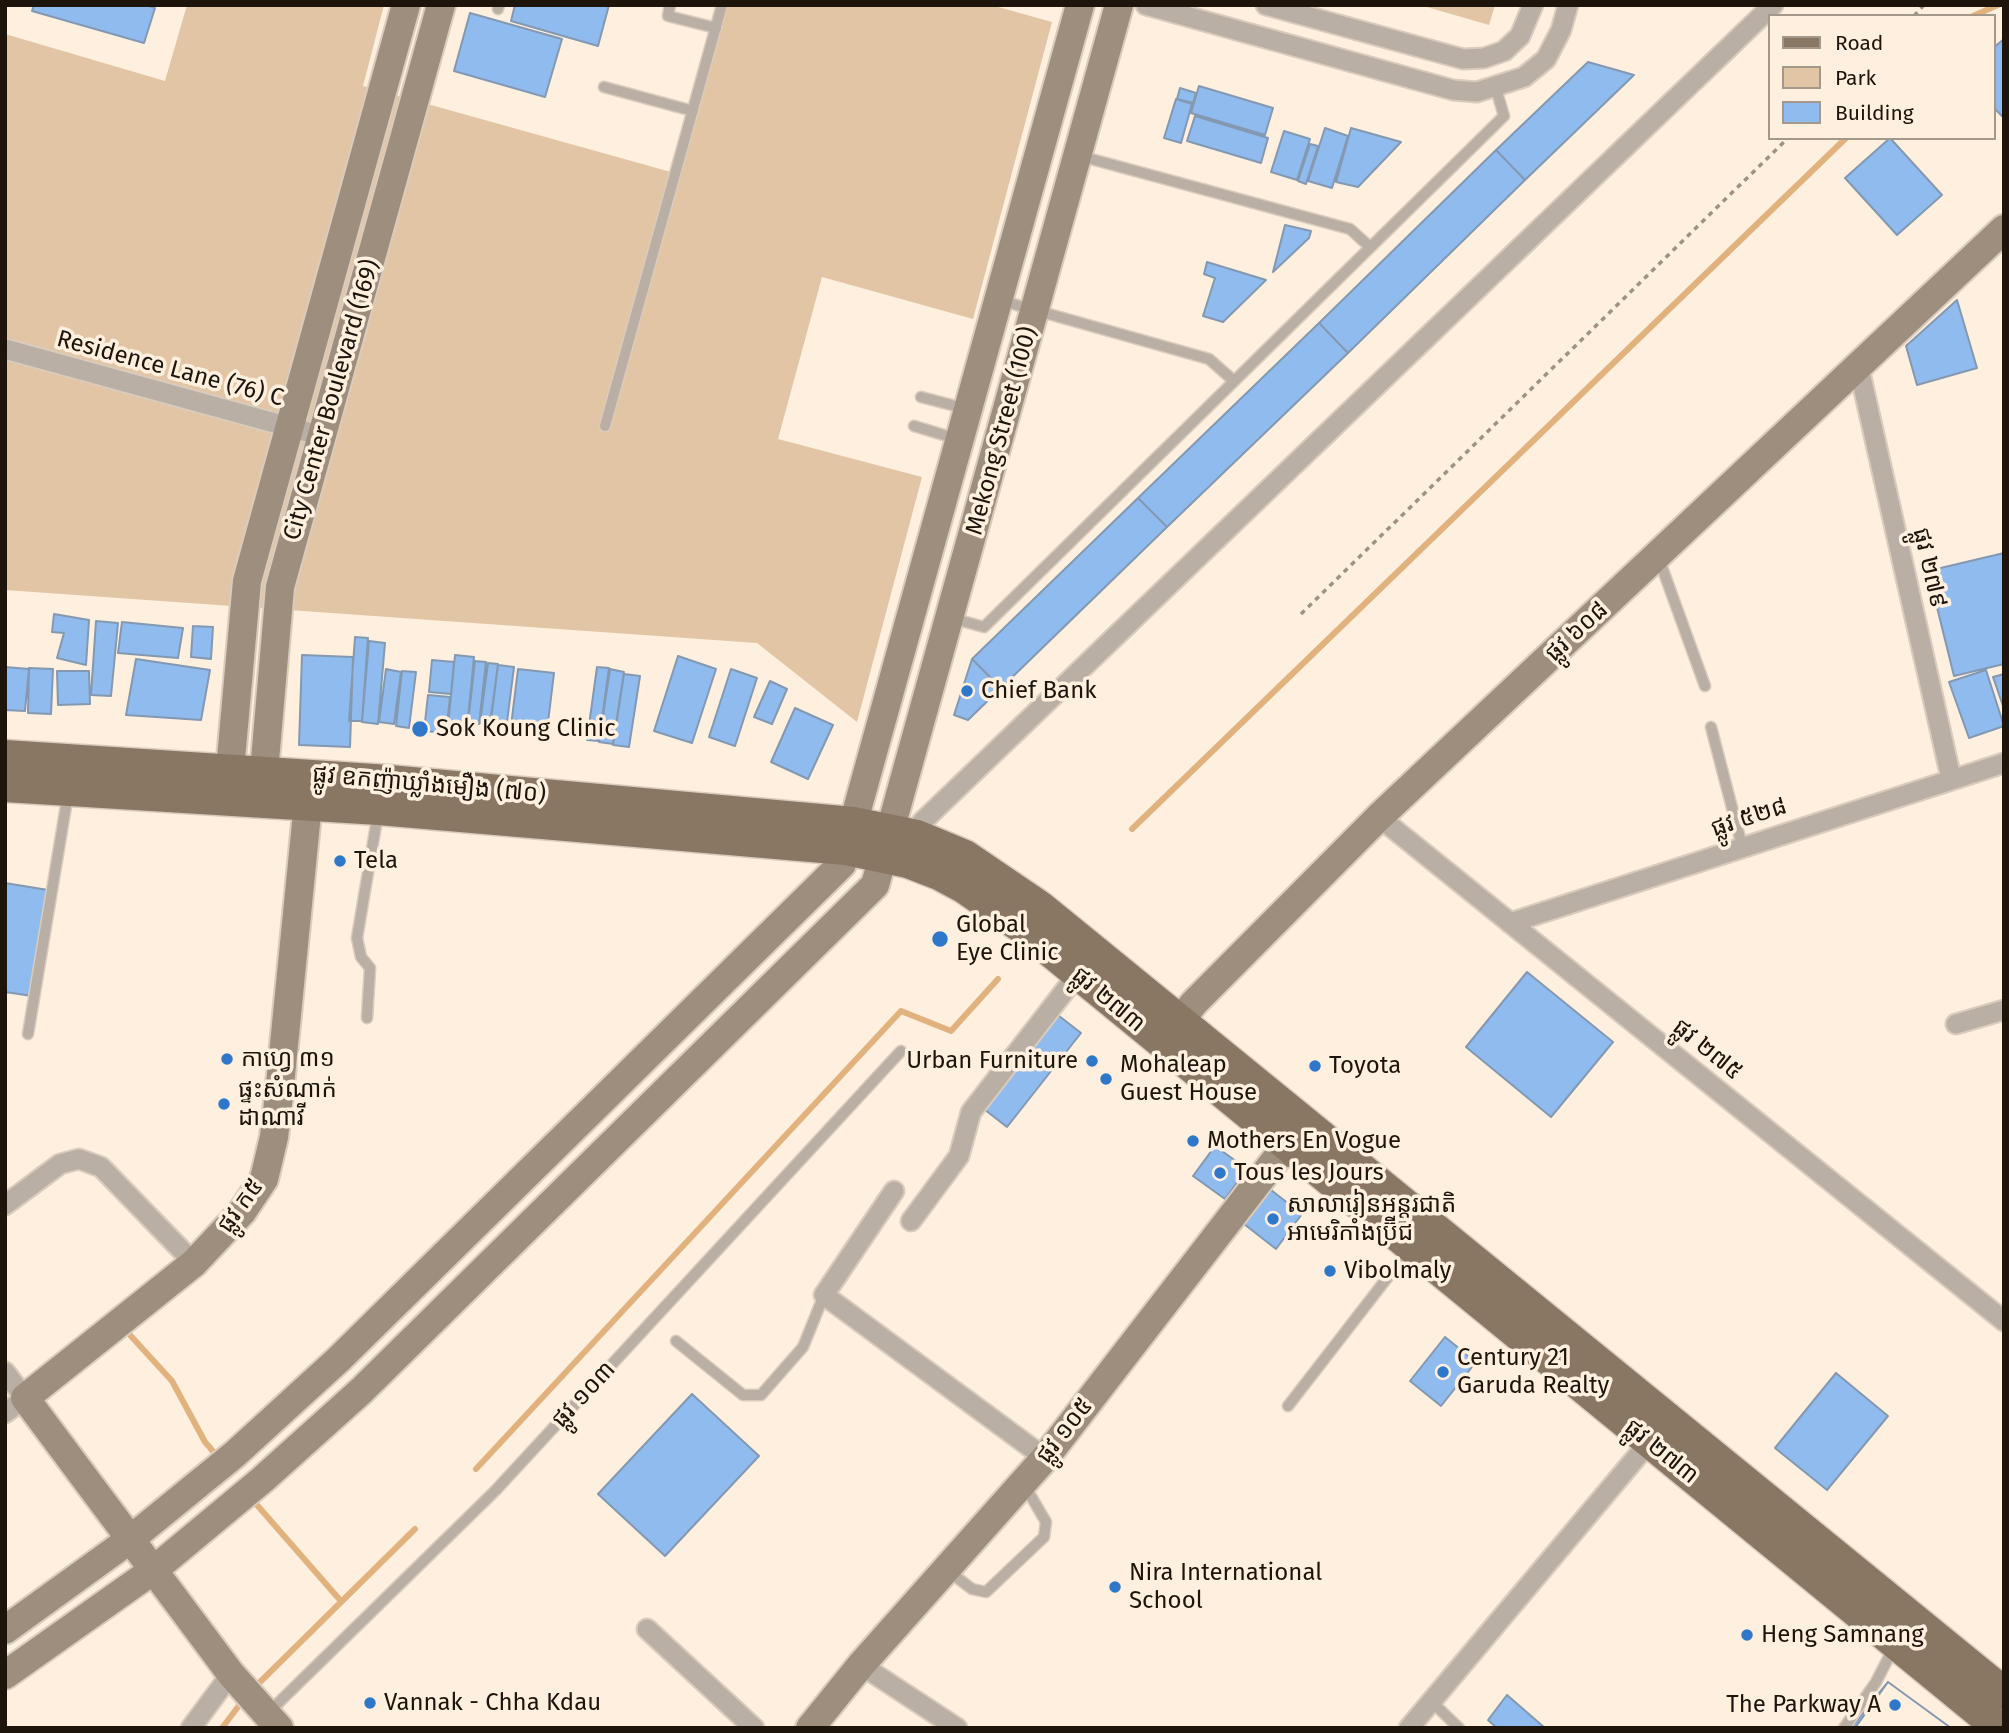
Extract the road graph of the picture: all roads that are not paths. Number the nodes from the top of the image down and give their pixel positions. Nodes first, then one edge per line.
1 (406, 5) edge
2 (441, 5) edge
3 (670, 5) edge
4 (722, 5) edge
5 (1080, 5) edge
6 (1119, 5) edge
7 (1146, 5) edge
8 (1266, 5) edge
9 (1533, 5) edge
10 (1568, 5) edge
11 (1773, 5) edge
12 (716, 28) junction
13 (604, 87) dead end
14 (1496, 89) junction
15 (693, 111) junction
16 (1077, 155) junction
17 (2004, 229) edge
18 (1370, 247) junction
19 (998, 300) junction
20 (1035, 310) junction
21 (5, 349) edge
22 (1858, 368) junction
23 (1234, 381) junction
24 (921, 397) dead end
25 (967, 409) junction
26 (604, 426) dead end
27 (914, 426) dead end
28 (289, 427) junction
29 (322, 436) junction
30 (959, 440) junction
31 (1658, 556) junction
32 (950, 618) junction
33 (1705, 686) dead end
34 (1711, 727) dead end
35 (5, 755) edge
36 (2004, 763) edge
37 (1951, 778) junction
38 (228, 785) junction
39 (5, 786) edge
40 (263, 787) junction
41 (68, 790) junction
42 (310, 790) junction
43 (379, 810) junction
44 (1379, 817) junction
45 (849, 836) junction
46 (900, 846) junction
47 (1742, 846) junction
48 (1510, 923) junction
49 (1077, 975) junction
50 (2004, 1010) edge
51 (367, 1018) dead end
52 (1956, 1024) dead end
53 (1171, 1032) junction
54 (28, 1034) dead end
55 (901, 1051) dead end
56 (1295, 1134) junction
57 (894, 1192) dead end
58 (5, 1205) edge
59 (911, 1221) dead end
60 (1411, 1247) junction
61 (194, 1263) junction
62 (1487, 1290) junction
63 (824, 1295) junction
64 (2004, 1321) edge
65 (676, 1341) dead end
66 (5, 1372) edge
67 (15, 1405) edge
68 (1288, 1406) dead end
69 (1659, 1431) junction
70 (1045, 1458) junction
71 (1023, 1482) junction
72 (132, 1538) junction
73 (155, 1569) junction
74 (946, 1569) junction
75 (1901, 1628) junction
76 (647, 1629) dead end
77 (5, 1630) edge
78 (861, 1665) junction
79 (5, 1675) edge
80 (2004, 1693) edge
81 (1431, 1701) junction
82 (255, 1706) edge
83 (191, 1728) edge
84 (754, 1728) edge
85 (810, 1728) edge
86 (957, 1728) edge
87 (1409, 1728) edge
88 (1459, 1728) edge
89 (1844, 1728) edge
90 (1999, 1728) edge

1 - 28 street, City Center Boulevard (169)
2 - 29 street, City Center Boulevard (169)
3 - 12 lane
4 - 12 lane
5 - 19 street, Mekong Street (100)
6 - 16 street, Mekong Street (100)
7 - 14 street
8 - 9 street
10 - 14 street
11 - 46 street
12 - 15 lane
13 - 15 lane
14 - 18 lane
15 - 26 lane
16 - 18 lane
16 - 20 street, Mekong Street (100)
17 - 22 street, ផ្លូវ ៦០៨
18 - 23 lane
19 - 20 lane
19 - 25 street, Mekong Street (100)
20 - 23 lane
20 - 32 street, Mekong Street (100)
21 - 28 street, Residence Lane (76) C
22 - 31 street, ផ្លូវ ៦០៨
22 - 37 street, ផ្លូវ ២៧៩
23 - 32 lane
24 - 25 lane
25 - 30 street, Mekong Street (100)
27 - 30 lane
28 - 29 street, Residence Lane (76) C
28 - 38 street, City Center Boulevard (169)
29 - 40 street, City Center Boulevard (169)
30 - 45 street, Mekong Street (100)
31 - 33 lane
31 - 44 street, ផ្លូវ ៦០៨
32 - 46 street, Mekong Street (100)
34 - 47 lane
35 - 38 main road, ផ្លូវ ឧកញ៉ាឃ្លាំងមឿង (៧០)
36 - 37 street, ផ្លូវ ៥២៨
37 - 47 street, ផ្លូវ ៥២៨
38 - 40 main road, ផ្លូវ ឧកញ៉ាឃ្លាំងមឿង (៧០)
38 - 41 main road, ផ្លូវ ឧកញ៉ាឃ្លាំងមឿង (៧០)
39 - 41 main road, ផ្លូវ ឧកញ៉ាឃ្លាំងមឿង (៧០)
40 - 42 main road, ផ្លូវ ឧកញ៉ាឃ្លាំងមឿង (៧០)
41 - 54 lane
42 - 43 main road, ផ្លូវ ឧកញ៉ាឃ្លាំងមឿង (៧០)
42 - 45 main road, ផ្លូវ ឧកញ៉ាឃ្លាំងមឿង (៧០)
42 - 61 street, ផ្លូវ ក៥
43 - 45 main road, ផ្លូវ ឧកញ៉ាឃ្លាំងមឿង (៧០)
43 - 51 lane
44 - 48 street, ផ្លូវ ២៧៥
44 - 53 street, ផ្លូវ ៦០៨
45 - 46 main road
45 - 72 street, Mekong Street (100)
46 - 49 main road, ផ្លូវ ២៧៣
46 - 53 main road, ផ្លូវ ២៧៣
46 - 73 street, Mekong Street (100)
47 - 48 street, ផ្លូវ ៥២៨
48 - 64 street, ផ្លូវ ២៧៥
49 - 53 main road, ផ្លូវ ២៧៣
49 - 59 street
50 - 52 street
53 - 56 main road, ផ្លូវ ២៧៣
55 - 82 lane, ផ្លូវ ១០៣
56 - 60 main road, ផ្លូវ ២៧៣
56 - 62 main road, ផ្លូវ ២៧៣
56 - 70 street, ផ្លូវ ១០៥
57 - 63 street
58 - 61 street
60 - 62 main road, ផ្លូវ ២៧៣
60 - 68 lane
61 - 67 street, ផ្លូវ ក៥
62 - 69 main road, ផ្លូវ ២៧៣
63 - 65 lane
63 - 70 street
66 - 67 street
67 - 72 street
69 - 75 main road, ផ្លូវ ២៧៣
69 - 81 street
70 - 71 street, ផ្លូវ ១០៥
71 - 74 street, ផ្លូវ ១០៥
71 - 74 lane
72 - 73 street
72 - 77 street, Mekong Street (100)
73 - 79 street, Mekong Street (100)
73 - 82 street
74 - 78 street, ផ្លូវ ១០៥
75 - 80 main road, ផ្លូវ ២៧៣
75 - 89 lane
75 - 90 main road, ផ្លូវ ២៧៣
76 - 84 street
78 - 85 street, ផ្លូវ ១០៥
78 - 86 street
81 - 87 street
81 - 88 lane
82 - 83 street

